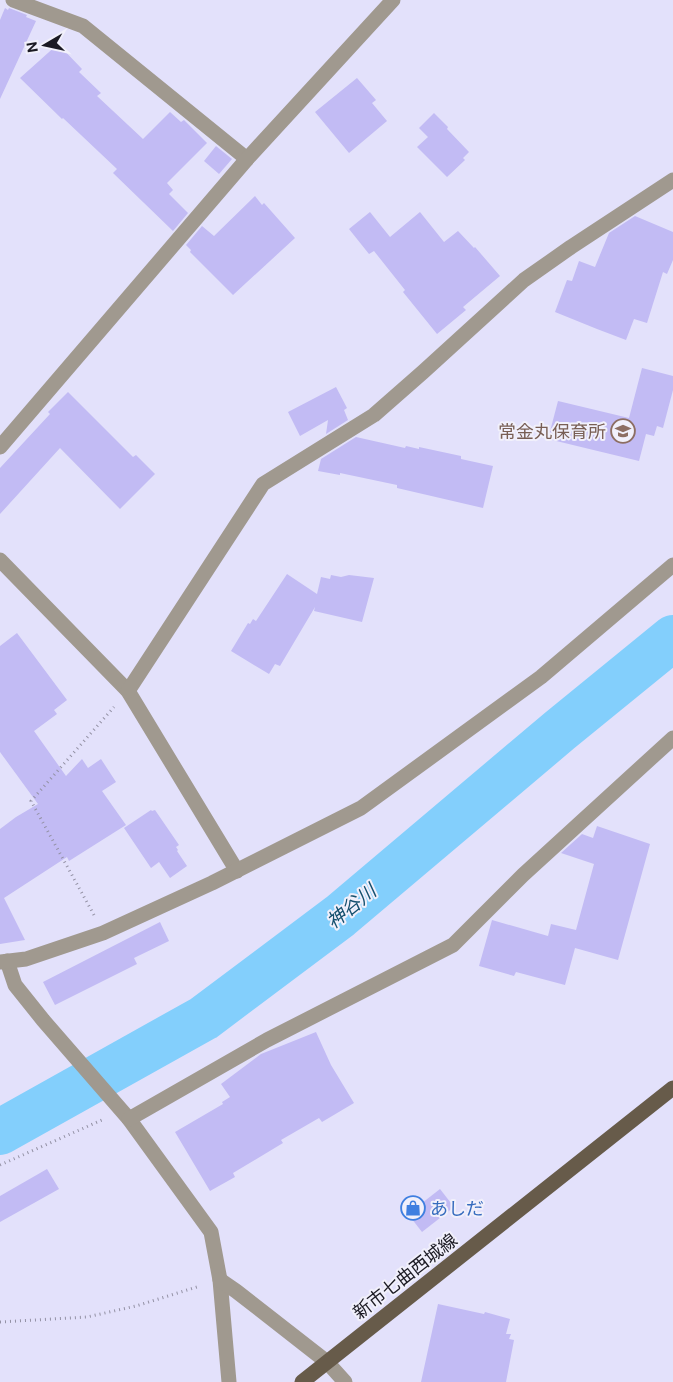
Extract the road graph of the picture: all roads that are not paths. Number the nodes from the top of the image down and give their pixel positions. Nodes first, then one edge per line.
1 (13, 0) edge
2 (393, 0) edge
3 (247, 159) junction
4 (673, 180) edge
5 (0, 447) edge
6 (0, 560) edge
7 (673, 565) edge
8 (128, 691) junction
9 (673, 738) edge
10 (237, 871) junction
11 (3, 962) edge
12 (673, 1088) edge
13 (128, 1119) junction
14 (220, 1280) junction
15 (327, 1362) junction
16 (229, 1382) edge
17 (302, 1382) edge
18 (345, 1382) edge

1 - 3 street
2 - 3 street
3 - 5 street
4 - 8 street
6 - 8 street
7 - 10 street
8 - 10 street
9 - 13 street
10 - 11 street
11 - 13 street
12 - 15 main road, 新市七曲西城線
13 - 14 street
14 - 15 street
14 - 16 street
15 - 17 main road, 新市七曲西城線
15 - 18 street

